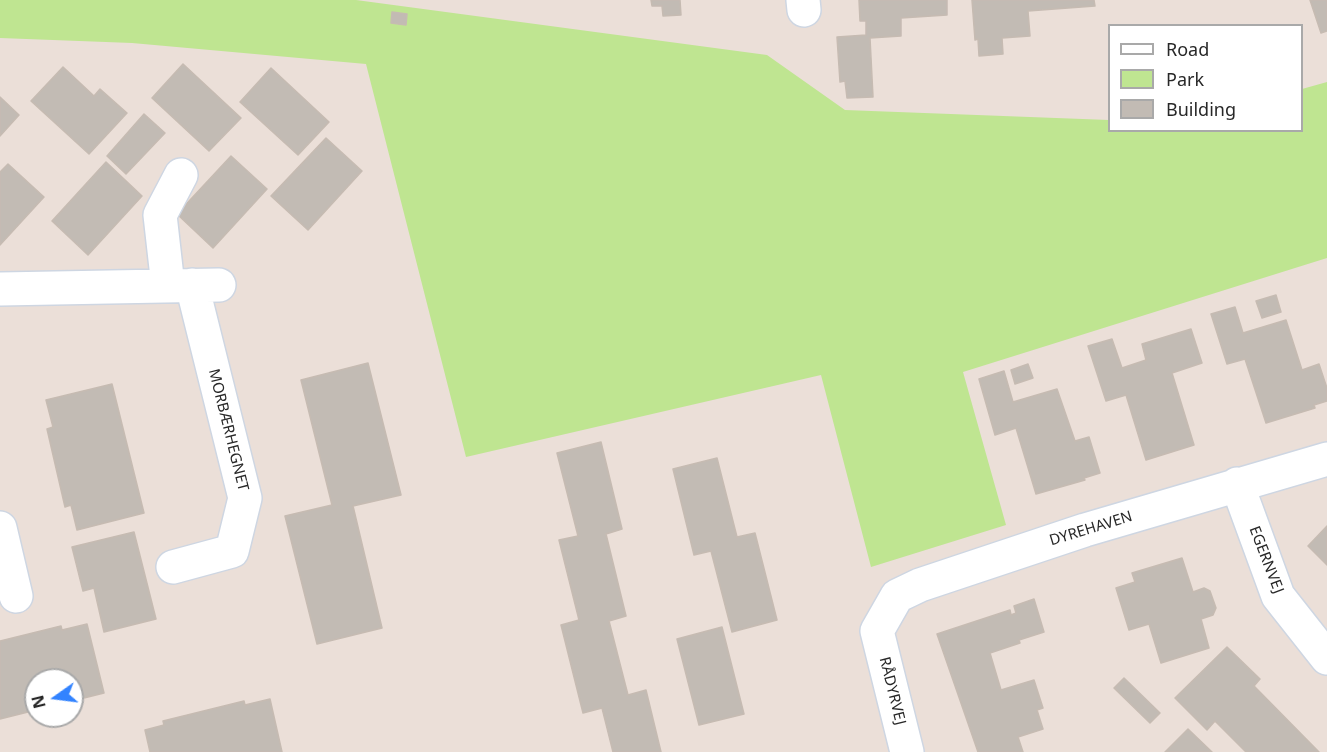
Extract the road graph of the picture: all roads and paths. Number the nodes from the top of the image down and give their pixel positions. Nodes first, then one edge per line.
1 (181, 175) dead end
2 (193, 285) junction
3 (0, 289) edge
4 (1327, 459) edge
5 (1237, 484) junction
6 (0, 528) edge
7 (173, 567) dead end
8 (16, 596) dead end
9 (877, 631) joint
10 (1327, 658) edge
11 (907, 752) edge

1 - 2 street, MORBÆRHEGNET
2 - 3 street
2 - 7 street, MORBÆRHEGNET
4 - 5 street, DYREHAVEN
5 - 9 street, DYREHAVEN
5 - 10 street, EGERNVEJ
6 - 8 street
9 - 11 street, RÅDYRVEJ

